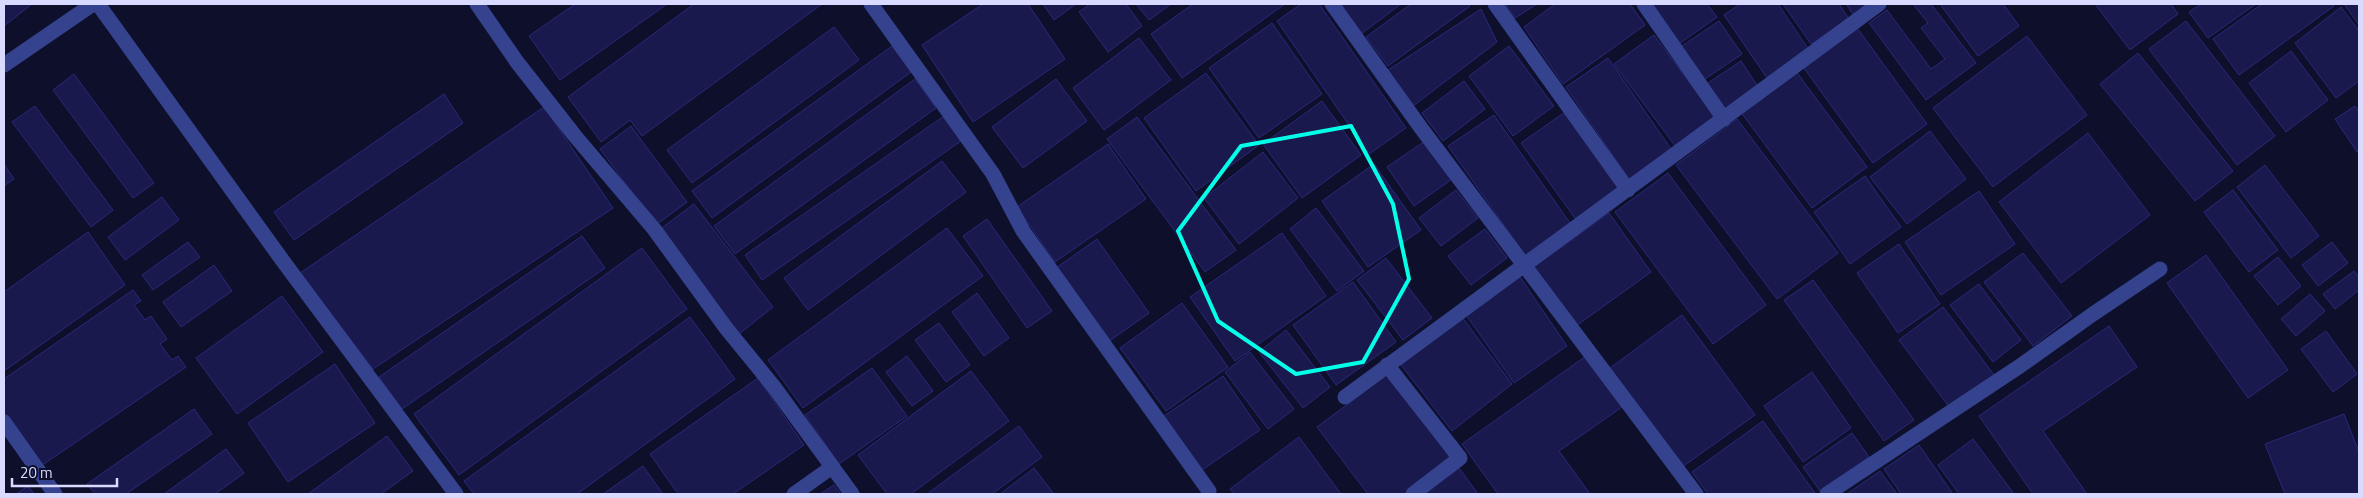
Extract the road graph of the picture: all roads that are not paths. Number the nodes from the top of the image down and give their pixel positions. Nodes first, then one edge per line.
1 (93, 4) edge
2 (98, 4) edge
3 (476, 4) edge
4 (871, 4) edge
5 (1332, 4) edge
6 (1495, 4) edge
7 (1644, 4) edge
8 (1879, 4) edge
9 (4, 65) edge
10 (1724, 119) junction
11 (1628, 190) junction
12 (1525, 264) junction
13 (2160, 269) dead end
14 (1387, 365) junction
15 (1345, 397) dead end
16 (4, 422) edge
17 (832, 467) junction
18 (1209, 490) dead end
19 (56, 494) edge
20 (456, 494) edge
21 (794, 494) edge
22 (852, 494) edge
23 (1413, 494) edge
24 (1696, 494) edge
25 (1827, 494) edge

1 - 9 street
2 - 20 street
3 - 17 street
4 - 18 street
5 - 12 street
6 - 11 street
7 - 10 street
8 - 10 street
10 - 11 street
11 - 12 street
12 - 14 street
12 - 24 street
13 - 25 street
14 - 15 street
14 - 23 street
16 - 19 street
17 - 21 street
17 - 22 street

